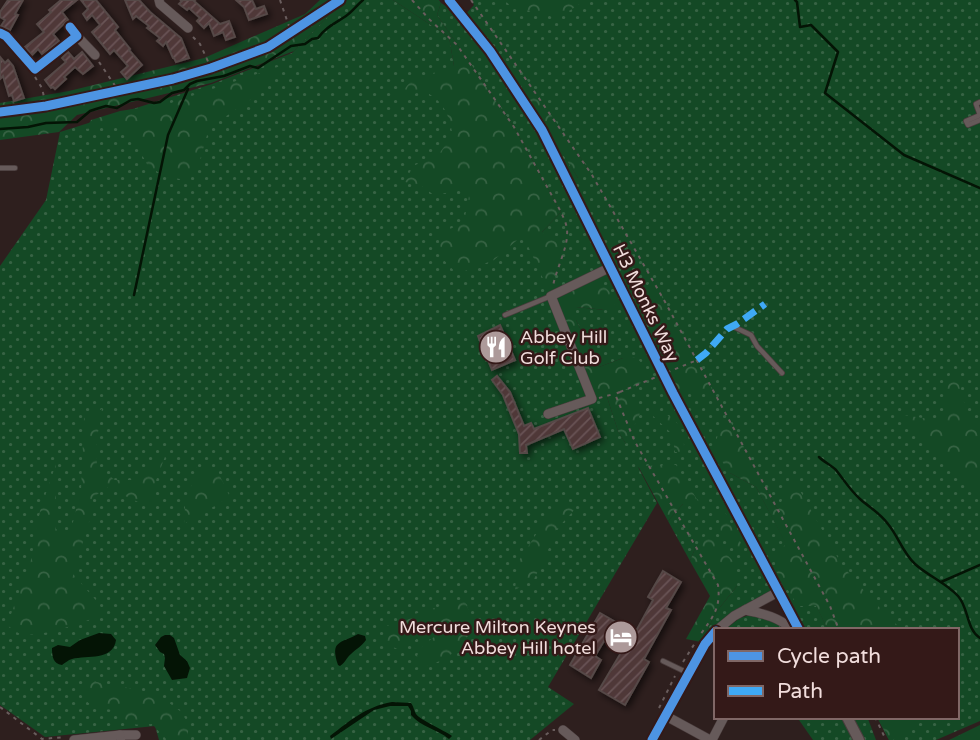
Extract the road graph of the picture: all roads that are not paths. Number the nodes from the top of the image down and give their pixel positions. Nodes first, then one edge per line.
1 (159, 0) edge
2 (449, 0) edge
3 (70, 27) dead end
4 (188, 28) road end
5 (0, 33) edge
6 (77, 36) junction
7 (95, 55) road end
8 (980, 102) edge
9 (980, 117) edge
10 (0, 168) edge
11 (15, 168) dead end
12 (611, 267) junction
13 (551, 296) junction
14 (505, 315) dead end
15 (732, 326) dead end
16 (782, 373) dead end
17 (548, 414) dead end
18 (778, 592) junction
19 (745, 610) junction
20 (720, 628) edge
21 (793, 628) edge
22 (795, 628) edge
23 (714, 633) edge
24 (663, 661) dead end
25 (689, 674) junction
26 (661, 714) junction
27 (723, 719) edge
28 (848, 719) edge
29 (563, 730) road end
30 (136, 735) dead end
31 (121, 738) edge
32 (74, 740) edge
33 (574, 740) edge
34 (652, 740) edge
35 (711, 740) edge
36 (859, 740) edge

1 - 4 street
2 - 12 street, H3 Monks Way
3 - 6 street
5 - 6 street
6 - 7 street
8 - 9 lane
10 - 11 lane
12 - 13 street
12 - 18 street, H3 Monks Way
13 - 14 lane
13 - 17 street
15 - 16 lane
18 - 19 street
18 - 22 street, H3 Monks Way
19 - 20 street
19 - 21 street
23 - 25 street
24 - 25 lane
25 - 26 street
26 - 34 street
26 - 35 street
27 - 35 street
28 - 36 street
29 - 33 street
30 - 31 street
31 - 32 street

